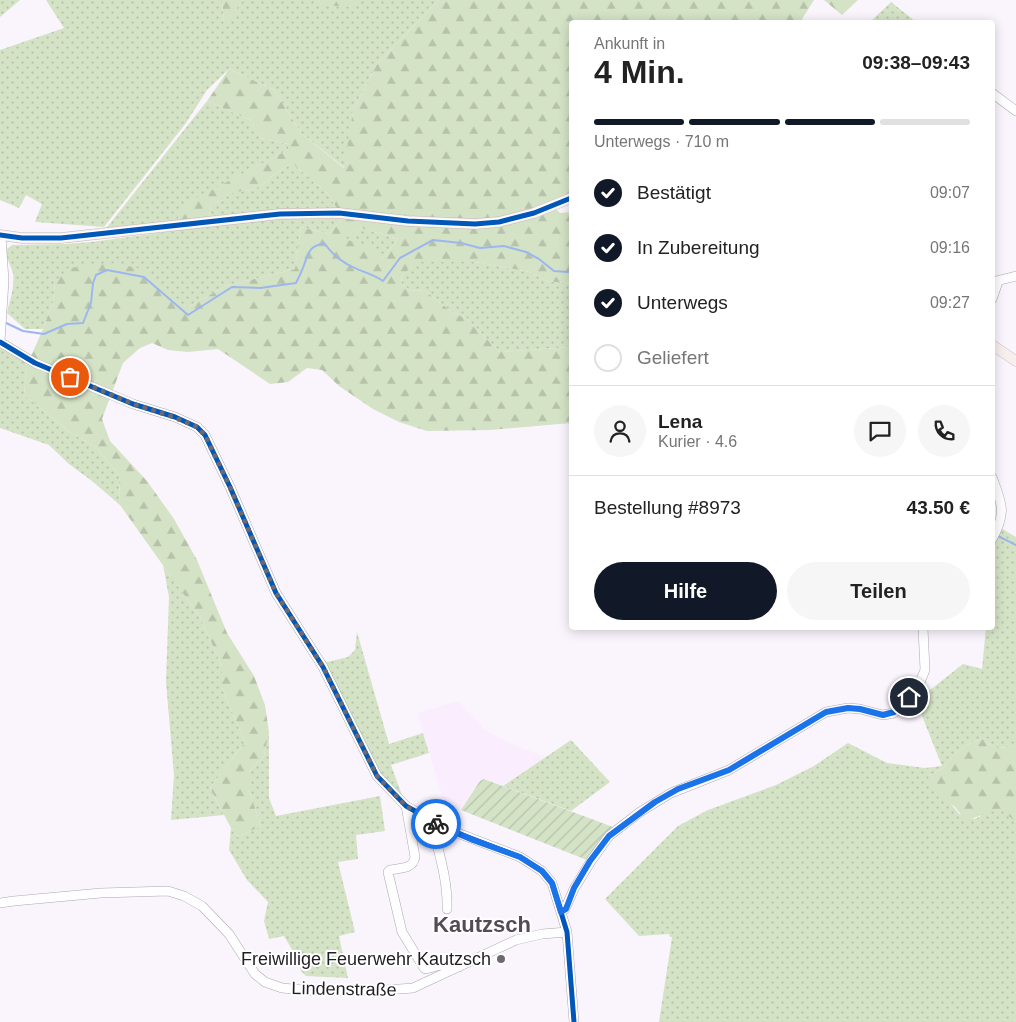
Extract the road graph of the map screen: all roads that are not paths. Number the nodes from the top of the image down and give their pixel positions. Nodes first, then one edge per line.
1 (995, 96) edge
2 (1016, 111) edge
3 (569, 199) edge
4 (1, 235) edge
5 (1016, 276) edge
6 (995, 282) edge
7 (1, 327) edge
8 (0, 341) edge
9 (995, 347) edge
10 (1016, 361) edge
11 (995, 486) edge
12 (995, 534) edge
13 (924, 630) edge
14 (406, 806) junction
15 (432, 821) junction
16 (0, 903) edge
17 (447, 909) dead end
18 (561, 912) junction
19 (567, 932) junction
20 (462, 967) junction
21 (574, 1022) edge

1 - 2 street
3 - 4 main road
4 - 7 street
5 - 6 street
7 - 8 street
8 - 14 street
9 - 10 main road
11 - 12 street
13 - 18 street
14 - 15 street
14 - 20 street, Lindenstraße
15 - 17 street
15 - 18 street
16 - 20 street, Lindenstraße
18 - 19 street
19 - 20 street, Lindenstraße
19 - 21 street

